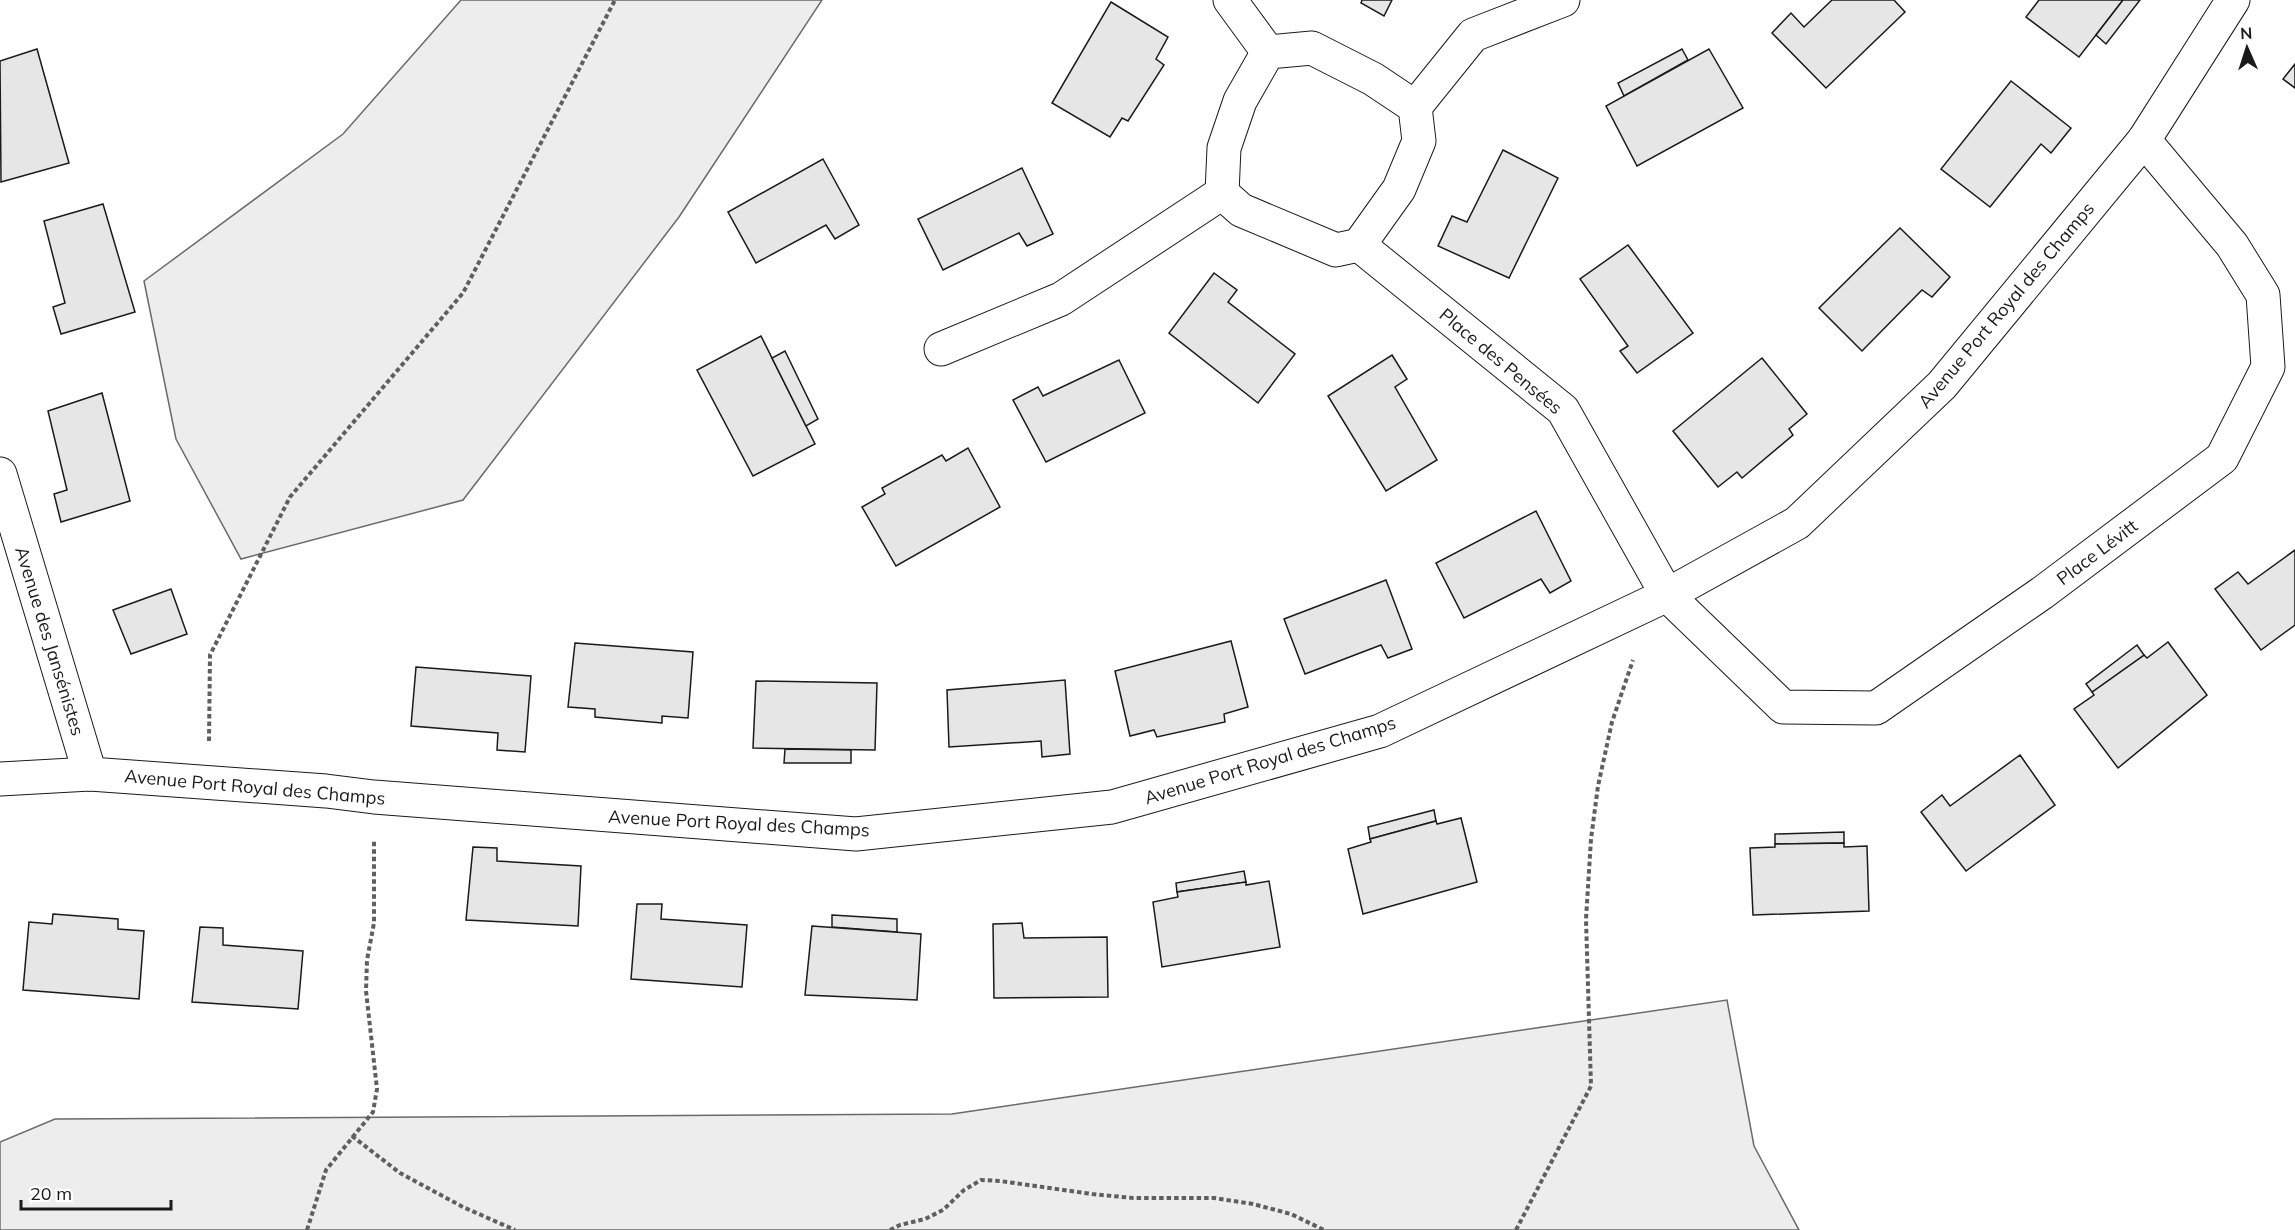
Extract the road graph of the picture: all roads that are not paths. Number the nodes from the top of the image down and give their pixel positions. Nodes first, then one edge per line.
1 (1230, 0) edge
2 (1563, 0) edge
3 (2233, 0) edge
4 (1269, 52) junction
5 (1415, 107) junction
6 (2144, 140) junction
7 (1222, 193) junction
8 (1359, 245) junction
9 (941, 349) dead end
10 (0, 474) edge
11 (1666, 595) junction
12 (90, 774) junction
13 (0, 779) edge

1 - 4 street
2 - 5 street
3 - 6 street, Avenue Port Royal des Champs
4 - 5 street
4 - 7 street
5 - 8 street
6 - 11 street, Avenue Port Royal des Champs
6 - 11 street, Place Lévitt
7 - 8 street
7 - 9 street
8 - 11 street, Place des Pensées
10 - 12 street, Avenue des Jansénistes
11 - 12 street, Avenue Port Royal des Champs
12 - 13 street, Avenue Port Royal des Champs

